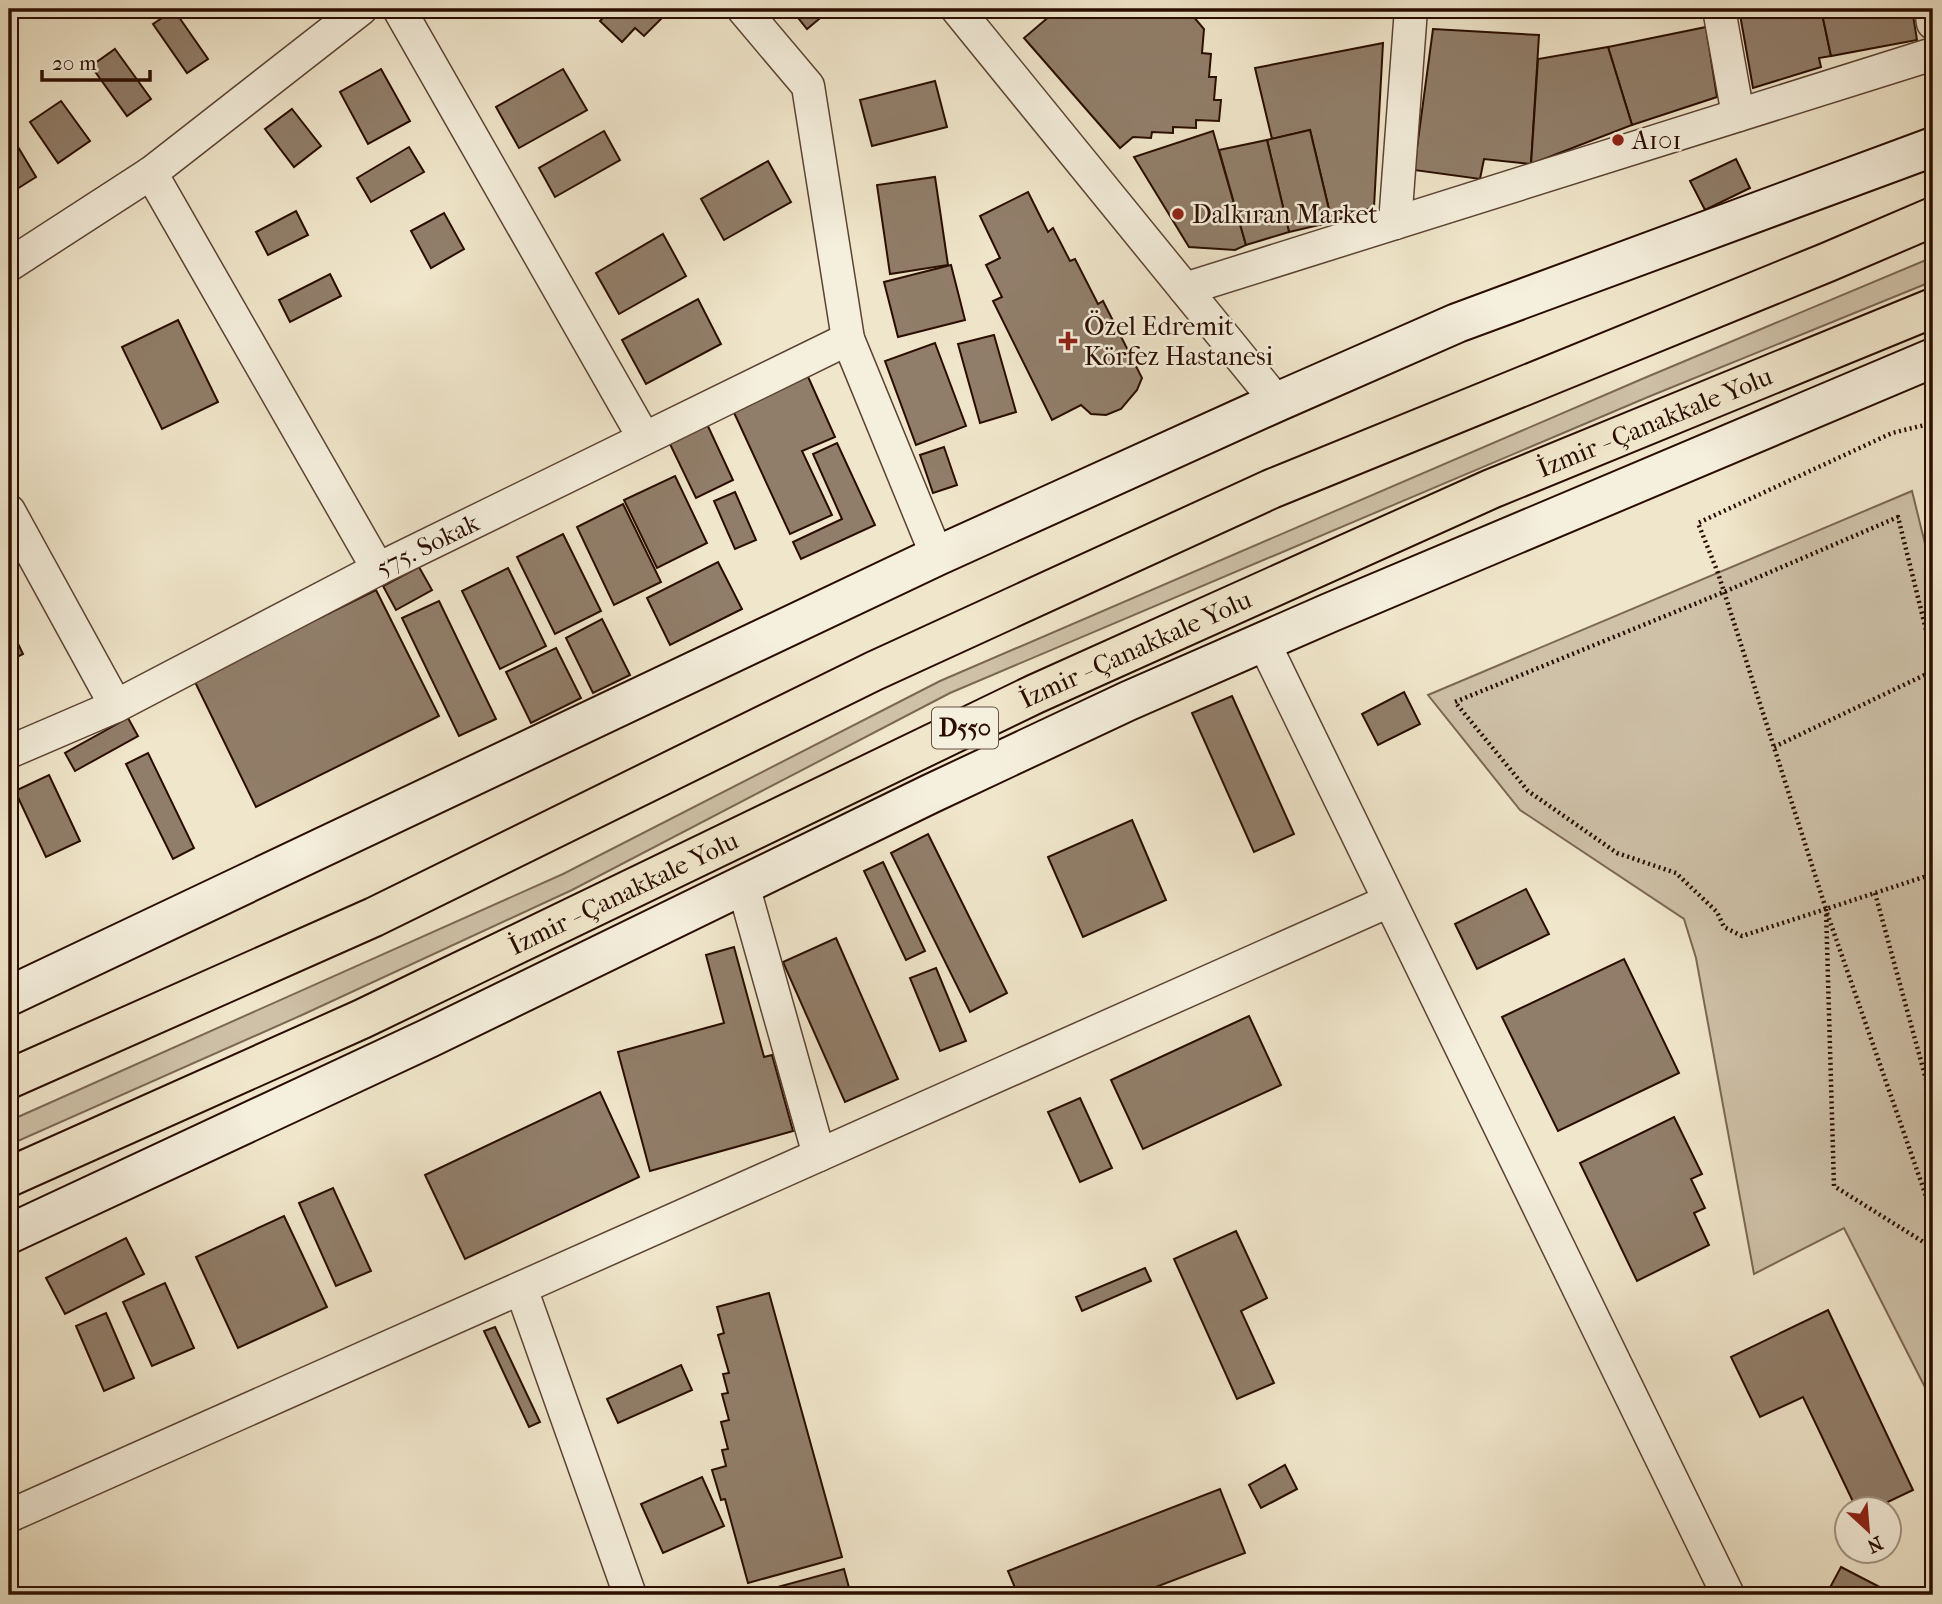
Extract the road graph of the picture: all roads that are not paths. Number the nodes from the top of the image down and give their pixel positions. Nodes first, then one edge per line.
1 (361, 9) edge
2 (399, 9) edge
3 (743, 9) edge
4 (957, 9) edge
5 (1410, 9) edge
6 (1719, 9) edge
7 (1931, 9) edge
8 (1933, 23) edge
9 (1933, 54) edge
10 (1738, 116) junction
11 (1933, 147) edge
12 (151, 173) junction
13 (1933, 217) edge
14 (1395, 223) junction
15 (9, 265) edge
16 (1185, 289) junction
17 (1933, 307) edge
18 (848, 339) junction
19 (1933, 358) edge
20 (1277, 402) junction
21 (644, 439) junction
22 (9, 511) edge
23 (937, 556) junction
24 (378, 569) junction
25 (1264, 641) junction
26 (116, 705) junction
27 (9, 752) edge
28 (743, 885) junction
29 (1388, 901) junction
30 (9, 996) edge
31 (9, 1079) edge
32 (819, 1155) junction
33 (9, 1177) edge
34 (9, 1234) edge
35 (521, 1288) junction
36 (9, 1516) edge
37 (630, 1595) edge
38 (1728, 1595) edge

1 - 12 street
2 - 21 street
3 - 18 street
4 - 16 street
5 - 14 street
6 - 10 street
7 - 8 street
9 - 10 street
10 - 14 street
11 - 20 main road
12 - 15 street
12 - 24 street
13 - 31 highway
14 - 16 street
16 - 20 street
17 - 33 highway, İzmir - Çanakkale Yolu / D550
18 - 21 street, 575. Sokak
18 - 23 street
19 - 25 main road
20 - 23 main road
21 - 24 street, 575. Sokak
22 - 26 street
23 - 30 main road
24 - 26 street, 575. Sokak
25 - 28 main road
25 - 29 street
26 - 27 street, 575. Sokak
28 - 32 street
28 - 34 main road
29 - 32 street
29 - 38 street
32 - 35 street
35 - 36 street
35 - 37 street

